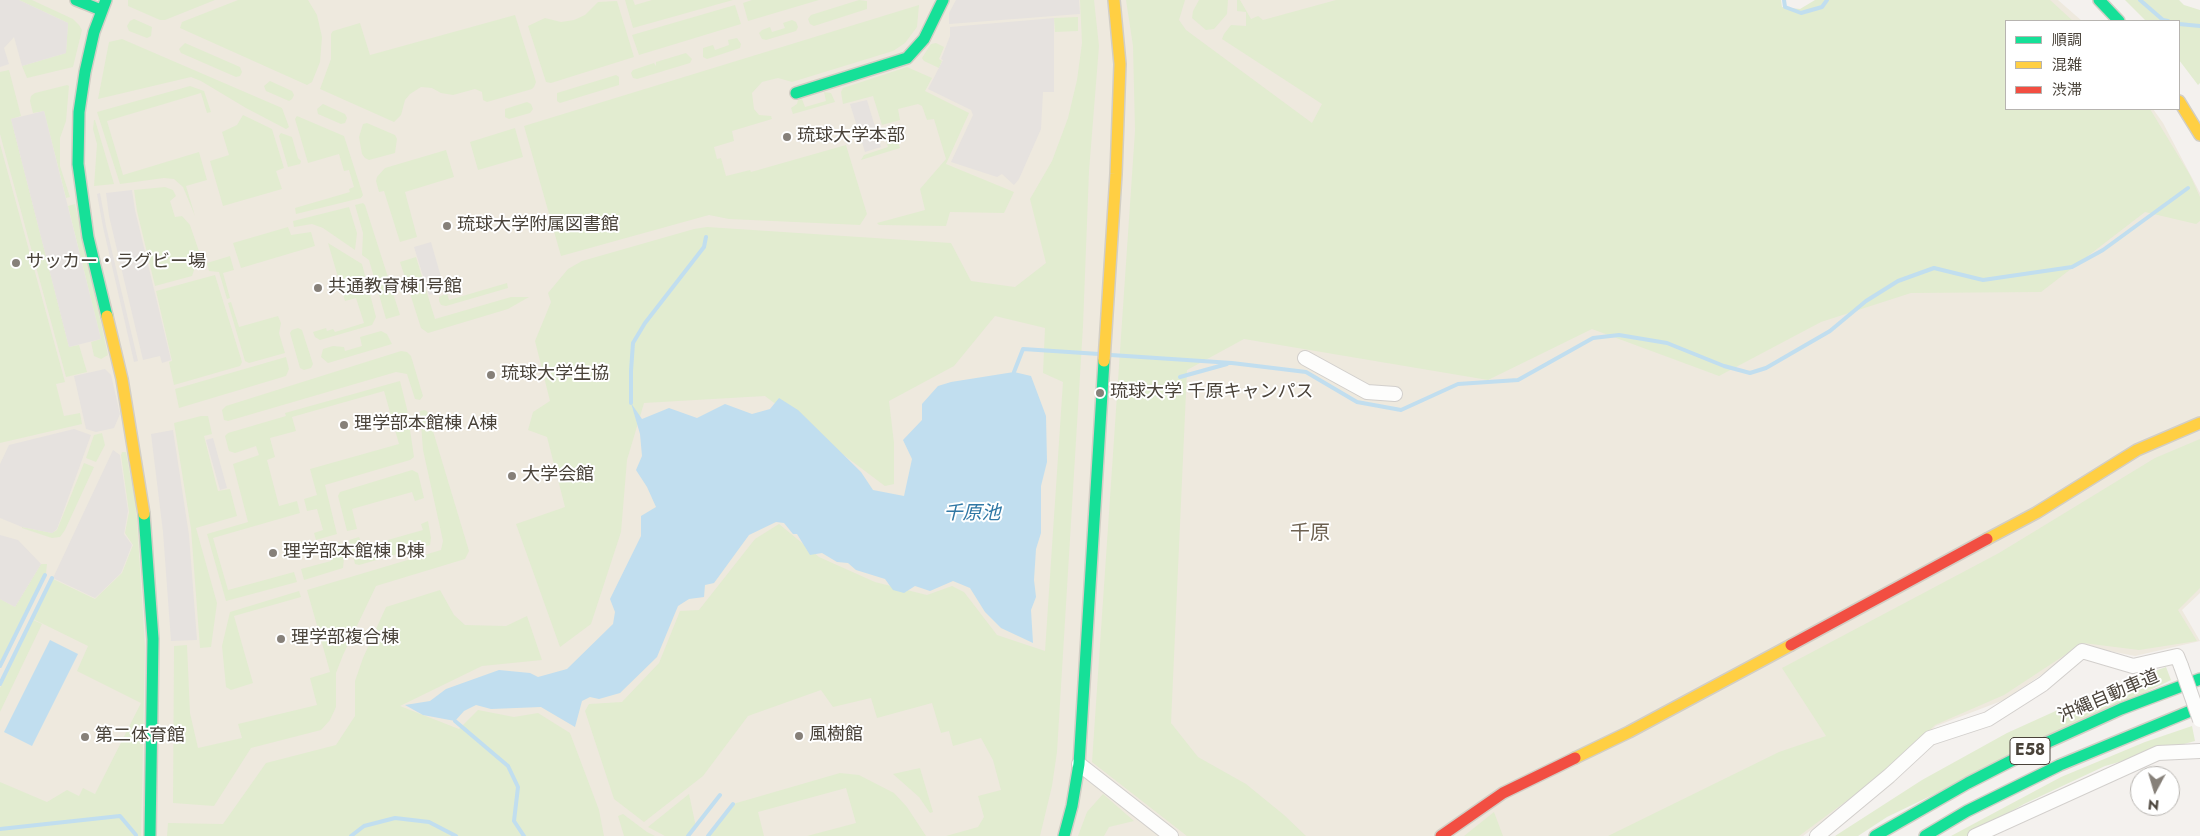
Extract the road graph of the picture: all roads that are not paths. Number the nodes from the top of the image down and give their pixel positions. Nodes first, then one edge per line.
1 (76, 0) edge
2 (943, 0) edge
3 (1114, 0) edge
4 (2099, 0) edge
5 (103, 5) edge
6 (2118, 20) edge
7 (796, 93) dead end
8 (2180, 102) edge
9 (2198, 126) edge
10 (1305, 358) dead end
11 (1395, 394) dead end
12 (2200, 423) edge
13 (2196, 680) edge
14 (2200, 708) edge
15 (2200, 720) edge
16 (2200, 751) edge
17 (1079, 764) junction
18 (150, 836) edge
19 (1064, 836) edge
20 (1171, 836) edge
21 (1442, 836) edge
22 (1817, 836) edge
23 (1876, 836) edge
24 (1925, 836) edge
25 (1975, 836) edge

1 - 5 main road
2 - 7 main road
3 - 17 main road
4 - 6 main road
5 - 18 main road
8 - 9 main road
10 - 11 street
12 - 21 main road
13 - 23 main road, 沖縄自動車道 / E58
14 - 24 main road, E58
15 - 22 street, bridge
16 - 25 street
17 - 19 main road
17 - 20 street

